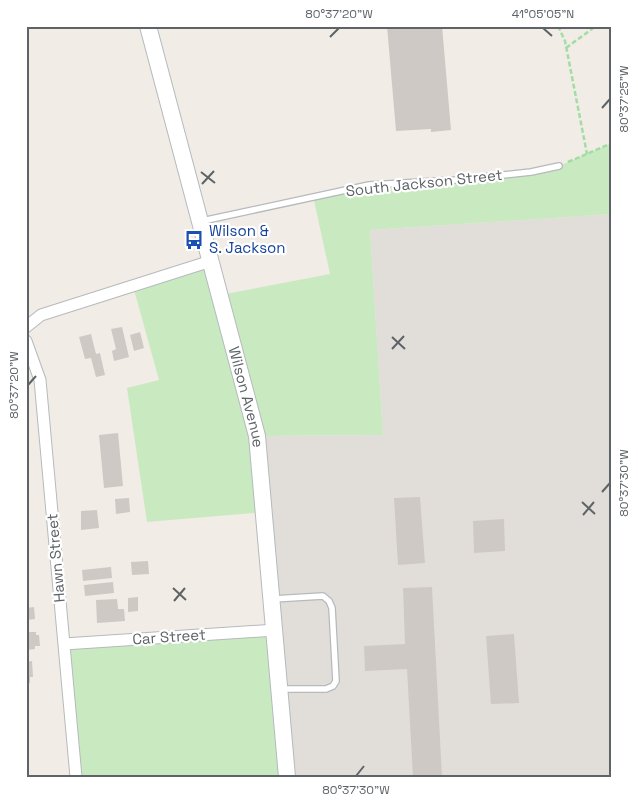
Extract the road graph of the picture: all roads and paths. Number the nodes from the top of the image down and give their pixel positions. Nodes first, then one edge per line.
1 (148, 26) edge
2 (558, 26) edge
3 (596, 26) edge
4 (566, 48) junction
5 (612, 143) edge
6 (587, 154) junction
7 (560, 166) joint
8 (200, 221) junction
9 (211, 261) junction
10 (26, 327) edge
11 (26, 342) edge
12 (272, 599) junction
13 (275, 630) junction
14 (64, 644) junction
15 (280, 689) junction
16 (76, 777) edge
17 (287, 777) edge

1 - 8 main road, Wilson Avenue
2 - 4 path
3 - 4 path
4 - 6 path
5 - 6 path
6 - 7 path
7 - 8 lane, South Jackson Street
8 - 9 main road, Wilson Avenue
9 - 10 street
9 - 12 main road, Wilson Avenue
11 - 14 street, Hawn Street
12 - 13 main road, Wilson Avenue
12 - 15 lane
13 - 14 street, Car Street
13 - 15 main road, Wilson Avenue
14 - 16 street, Hawn Street
15 - 17 main road, Wilson Avenue

